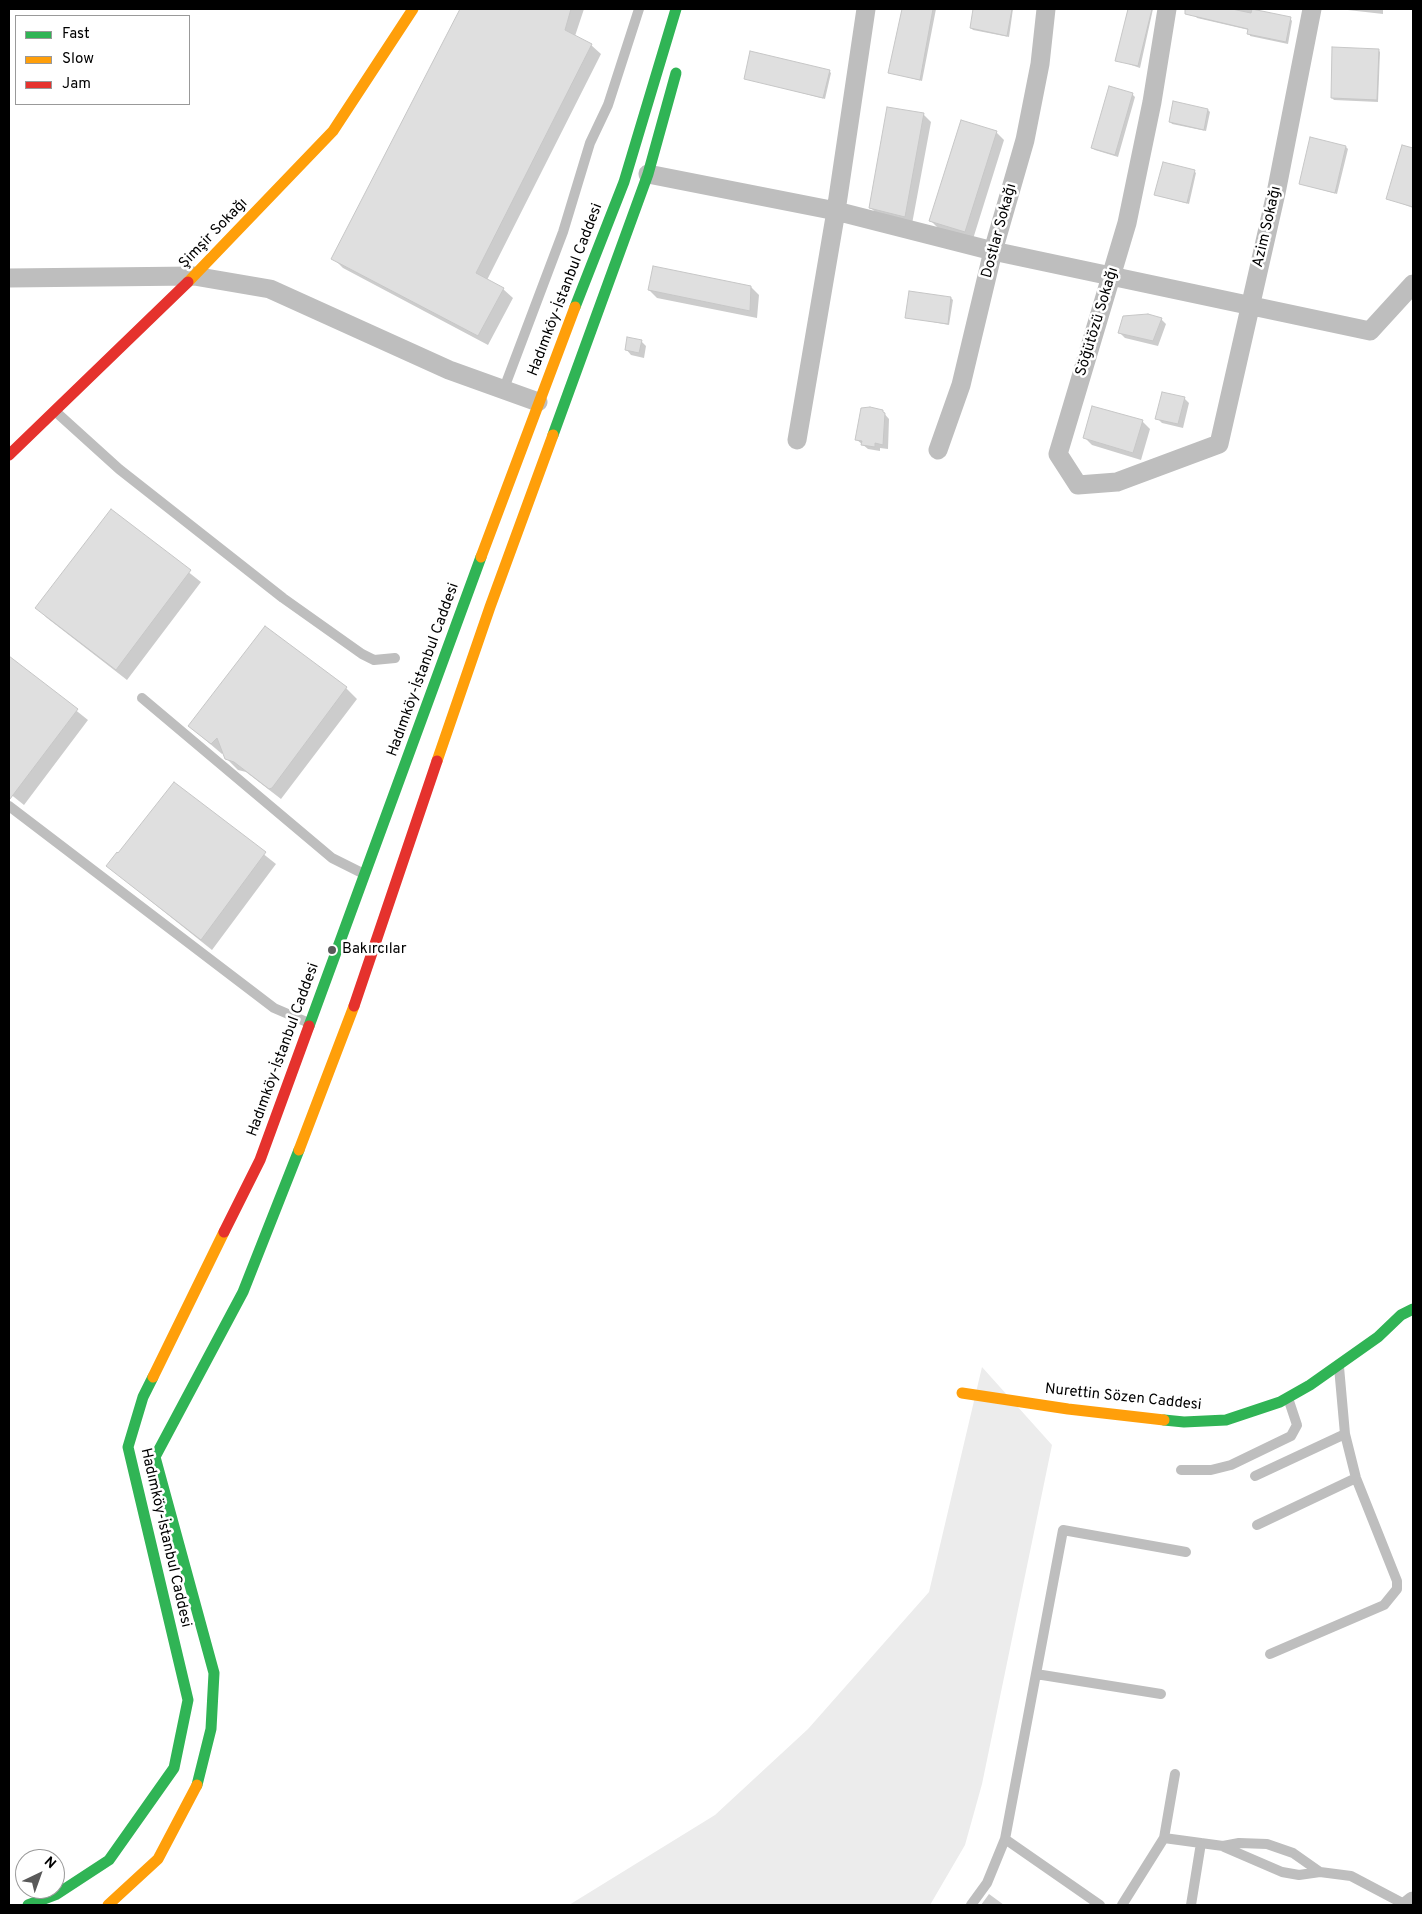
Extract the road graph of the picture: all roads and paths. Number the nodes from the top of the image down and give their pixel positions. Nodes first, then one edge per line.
1 (413, 9) edge
2 (639, 9) edge
3 (676, 9) edge
4 (866, 9) edge
5 (1046, 9) edge
6 (1167, 9) edge
7 (1312, 9) edge
8 (679, 64) dead end
9 (648, 174) junction
10 (836, 211) junction
11 (993, 251) junction
12 (1113, 275) junction
13 (194, 276) junction
14 (9, 278) edge
15 (1413, 284) edge
16 (1250, 307) junction
17 (503, 391) junction
18 (538, 402) junction
19 (55, 412) junction
20 (797, 440) dead end
21 (1218, 444) joint
22 (938, 450) dead end
23 (9, 455) edge
24 (395, 658) dead end
25 (142, 698) dead end
26 (9, 806) edge
27 (365, 875) junction
28 (310, 1023) junction
29 (1409, 1298) dead end
30 (1409, 1316) edge
31 (1339, 1366) junction
32 (962, 1393) dead end
33 (1288, 1397) junction
34 (1345, 1434) junction
35 (1180, 1470) dead end
36 (1255, 1476) dead end
37 (1356, 1478) junction
38 (1257, 1525) dead end
39 (1186, 1552) dead end
40 (1270, 1654) dead end
41 (1036, 1674) junction
42 (1161, 1694) dead end
43 (1175, 1774) dead end
44 (1164, 1838) junction
45 (1005, 1839) junction
46 (1202, 1843) junction
47 (1223, 1846) junction
48 (1320, 1872) junction
49 (1413, 1901) edge
50 (28, 1905) edge
51 (108, 1905) edge
52 (971, 1905) edge
53 (1100, 1905) edge
54 (1122, 1905) edge
55 (1191, 1905) edge
56 (1407, 1905) edge

1 - 13 main road, Şimşir Sokağı
2 - 17 lane
3 - 18 main road, Hadımköy-İstanbul Caddesi
4 - 10 street
5 - 11 street, Dostlar Sokağı
6 - 12 street, Söğütözü Sokağı
7 - 16 street, Azim Sokağı
8 - 9 main road, Hadımköy-İstanbul Caddesi
9 - 10 street
9 - 51 main road, Hadımköy-İstanbul Caddesi
10 - 11 street
10 - 20 street
11 - 12 street
11 - 22 street, Dostlar Sokağı
12 - 16 street
12 - 21 street, Söğütözü Sokağı
13 - 14 street
13 - 17 street
13 - 19 main road, Şimşir Sokağı
15 - 16 street
16 - 21 street, Azim Sokağı
17 - 18 street
18 - 27 main road, Hadımköy-İstanbul Caddesi
19 - 23 main road, Şimşir Sokağı
19 - 24 lane
25 - 27 lane
26 - 28 lane
27 - 28 main road, Hadımköy-İstanbul Caddesi
28 - 50 main road, Hadımköy-İstanbul Caddesi
29 - 30 main road, Nurettin Sözen Caddesi
30 - 31 main road, Nurettin Sözen Caddesi
31 - 33 main road, Nurettin Sözen Caddesi
31 - 34 lane
32 - 33 main road, Nurettin Sözen Caddesi
33 - 35 lane
34 - 36 lane
34 - 37 lane
37 - 38 lane
37 - 40 lane
39 - 41 lane
41 - 42 lane
41 - 45 lane
43 - 44 lane
44 - 46 lane
44 - 54 lane
45 - 52 lane
45 - 53 lane
46 - 47 lane
46 - 55 lane
47 - 48 lane
47 - 48 lane
48 - 56 lane
49 - 56 street

